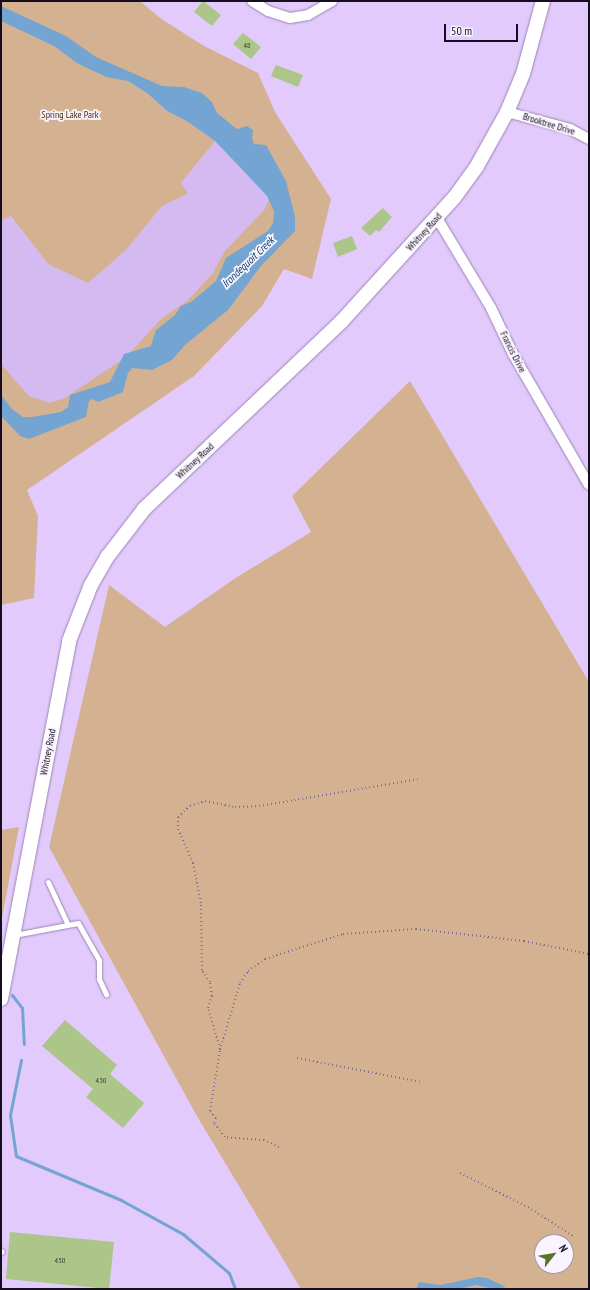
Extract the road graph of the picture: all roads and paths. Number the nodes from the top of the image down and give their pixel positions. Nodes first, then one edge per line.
1 (252, 1) edge
2 (332, 1) edge
3 (543, 1) edge
4 (507, 112) junction
5 (589, 139) edge
6 (437, 218) junction
7 (589, 485) edge
8 (418, 779) dead end
9 (48, 882) dead end
10 (67, 923) junction
11 (13, 936) junction
12 (589, 954) edge
13 (106, 994) dead end
14 (1, 999) edge
15 (220, 1050) junction
16 (297, 1058) dead end
17 (420, 1082) dead end
18 (279, 1147) dead end
19 (460, 1173) dead end
20 (570, 1234) edge

1 - 2 street
3 - 4 main road, Whitney Road
4 - 5 street, Brooktree Drive
4 - 6 main road, Whitney Road
6 - 7 street, Francis Drive
6 - 11 main road, Whitney Road
8 - 15 path
9 - 10 lane
10 - 11 lane
10 - 13 lane
11 - 14 main road, Whitney Road
12 - 15 path
15 - 18 path
16 - 17 path
19 - 20 path

